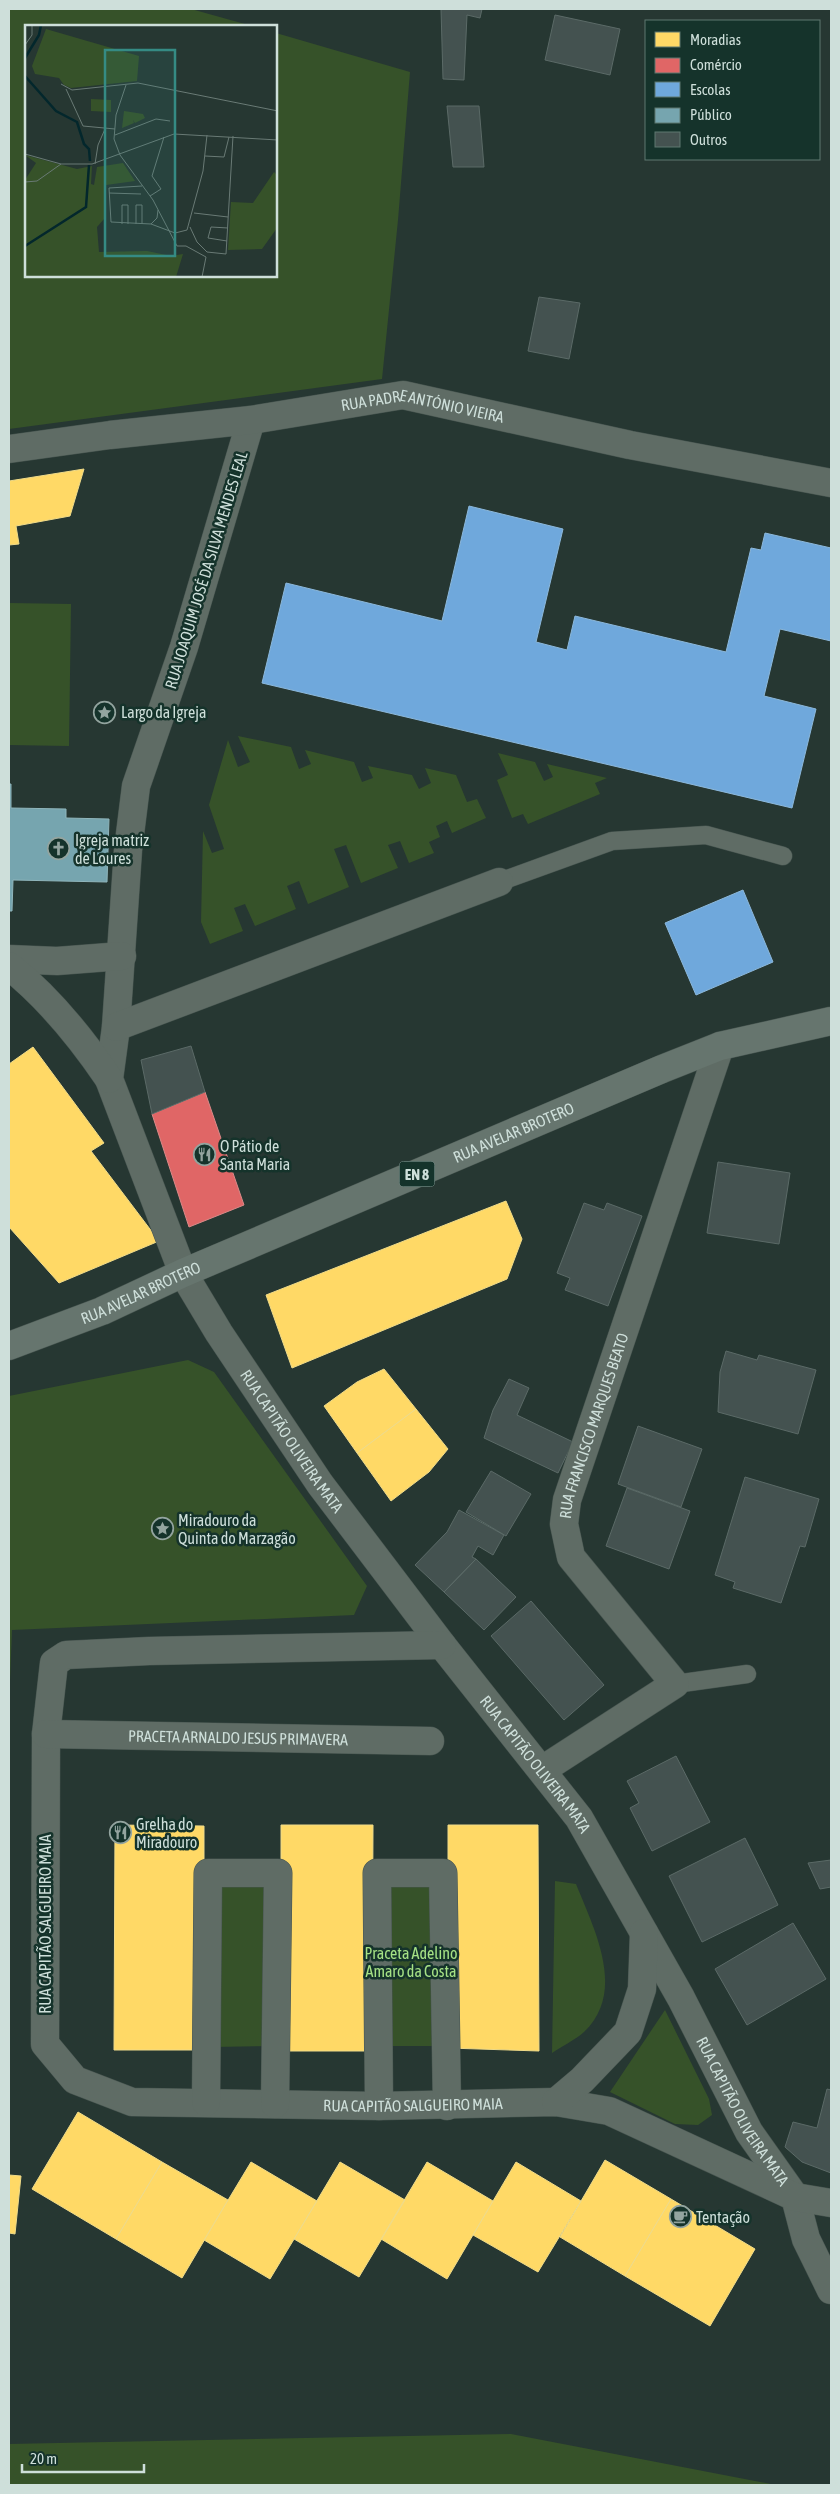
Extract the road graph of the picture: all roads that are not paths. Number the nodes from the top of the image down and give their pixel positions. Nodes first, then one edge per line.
1 (252, 420) junction
2 (9, 449) edge
3 (831, 483) edge
4 (783, 856) dead end
5 (499, 882) joint
6 (122, 956) junction
7 (9, 959) edge
8 (9, 966) edge
9 (831, 1021) edge
10 (116, 1027) junction
11 (720, 1046) junction
12 (109, 1079) junction
13 (183, 1273) junction
14 (9, 1346) edge
15 (442, 1644) junction
16 (747, 1674) dead end
17 (675, 1684) junction
18 (46, 1734) junction
19 (430, 1741) dead end
20 (542, 1770) junction
21 (644, 1933) junction
22 (206, 2102) junction
23 (556, 2102) junction
24 (275, 2104) junction
25 (379, 2106) junction
26 (447, 2106) junction
27 (794, 2197) junction
28 (831, 2203) edge
29 (831, 2290) edge

1 - 2 street, RUA PADRE ANTÓNIO VIEIRA
1 - 3 street, RUA PADRE ANTÓNIO VIEIRA
1 - 6 street, RUA JOAQUIM JOSÉ DA SILVA MENDES LEAL
4 - 5 lane
5 - 10 street
6 - 7 street
6 - 10 street, RUA JOAQUIM JOSÉ DA SILVA MENDES LEAL
8 - 12 street
9 - 11 main road, RUA AVELAR BROTERO / EN 8
10 - 12 street, RUA JOAQUIM JOSÉ DA SILVA MENDES LEAL
11 - 13 main road, RUA AVELAR BROTERO / EN 8
11 - 17 street, RUA FRANCISCO MARQUES BEATO
12 - 13 street, RUA CAPITÃO OLIVEIRA MATA
13 - 14 main road, RUA AVELAR BROTERO / EN 8
13 - 15 street, RUA CAPITÃO OLIVEIRA MATA
15 - 18 street, RUA CAPITÃO SALGUEIRO MAIA
15 - 20 street, RUA CAPITÃO OLIVEIRA MATA
16 - 17 lane
17 - 20 street
18 - 19 street, PRACETA ARNALDO JESUS PRIMAVERA
18 - 22 street, RUA CAPITÃO SALGUEIRO MAIA
20 - 21 street, RUA CAPITÃO OLIVEIRA MATA
21 - 23 street
21 - 27 street, RUA CAPITÃO OLIVEIRA MATA
22 - 24 street, RUA CAPITÃO SALGUEIRO MAIA
22 - 24 street
23 - 26 street, RUA CAPITÃO SALGUEIRO MAIA
23 - 27 street, RUA CAPITÃO SALGUEIRO MAIA
24 - 25 street, RUA CAPITÃO SALGUEIRO MAIA
25 - 26 street, RUA CAPITÃO SALGUEIRO MAIA
25 - 26 street
27 - 28 street, RUA CAPITÃO SALGUEIRO MAIA
27 - 29 street, RUA CAPITÃO OLIVEIRA MATA

